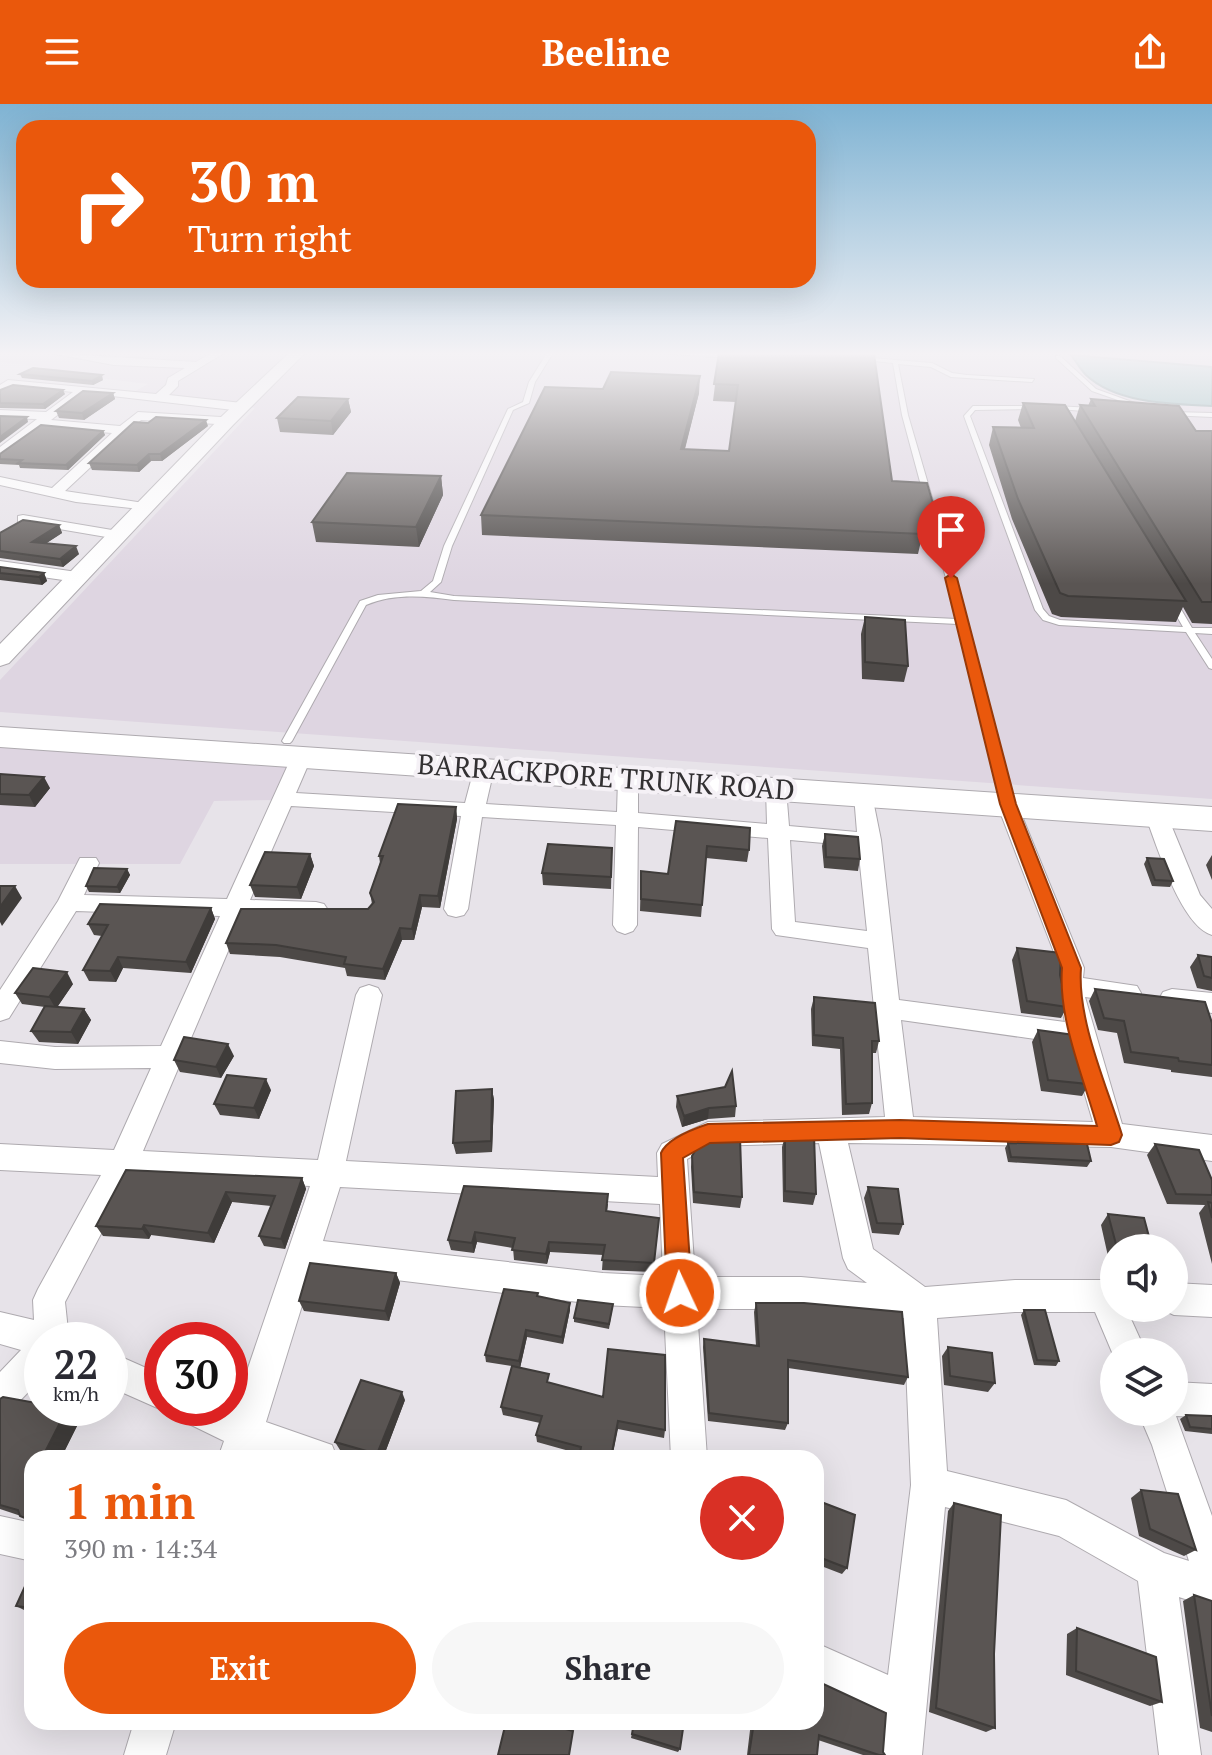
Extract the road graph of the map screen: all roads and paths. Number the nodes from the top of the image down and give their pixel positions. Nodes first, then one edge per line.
1 (31, 430) edge
2 (123, 430) edge
3 (218, 430) edge
4 (501, 430) edge
5 (909, 430) edge
6 (972, 430) edge
7 (0, 453) edge
8 (0, 481) edge
9 (22, 485) junction
10 (60, 494) junction
11 (0, 498) edge
12 (144, 507) junction
13 (118, 535) junction
14 (0, 566) edge
15 (77, 577) junction
16 (1164, 590) edge
17 (423, 593) junction
18 (962, 622) junction
19 (1189, 630) junction
20 (1212, 631) edge
21 (0, 658) edge
22 (1212, 666) edge
23 (0, 724) edge
24 (0, 737) edge
25 (294, 749) junction
26 (484, 769) junction
27 (628, 779) junction
28 (776, 789) junction
29 (864, 795) junction
30 (1006, 797) junction
31 (283, 799) junction
32 (1212, 804) edge
33 (473, 809) junction
34 (1156, 815) junction
35 (627, 819) junction
36 (1212, 819) edge
37 (778, 833) junction
38 (870, 840) junction
39 (88, 863) dead end
40 (69, 903) junction
41 (234, 907) junction
42 (456, 909) dead end
43 (334, 911) edge
44 (625, 925) dead end
45 (1212, 926) edge
46 (880, 941) junction
47 (1070, 986) junction
48 (369, 995) dead end
49 (1212, 1003) edge
50 (887, 1008) junction
51 (0, 1011) edge
52 (1081, 1035) junction
53 (0, 1052) edge
54 (169, 1057) junction
55 (900, 1129) junction
56 (831, 1131) junction
57 (1111, 1135) junction
58 (1212, 1148) edge
59 (0, 1157) edge
60 (123, 1163) junction
61 (329, 1174) junction
62 (674, 1191) junction
63 (302, 1254) junction
64 (680, 1293) junction
65 (1100, 1296) edge
66 (1188, 1300) edge
67 (1212, 1301) edge
68 (920, 1303) junction
69 (50, 1322) edge
70 (0, 1328) edge
71 (24, 1334) edge
72 (24, 1372) edge
73 (0, 1397) edge
74 (1188, 1400) edge
75 (1212, 1401) edge
76 (216, 1426) edge
77 (1162, 1426) edge
78 (240, 1445) edge
79 (270, 1450) edge
80 (689, 1450) edge
81 (929, 1485) junction
82 (0, 1535) edge
83 (24, 1540) edge
84 (1156, 1570) junction
85 (1212, 1574) edge
86 (1212, 1588) edge
87 (824, 1667) edge
88 (905, 1704) junction
89 (153, 1730) edge
90 (145, 1755) edge
91 (901, 1755) edge
92 (1180, 1755) edge

1 - 7 street
2 - 10 street
3 - 12 street
4 - 17 lane
5 - 18 lane
6 - 19 lane
8 - 9 street
9 - 10 street
9 - 11 street
10 - 12 street
10 - 13 street
12 - 13 street
13 - 15 street
14 - 15 street
15 - 21 street
16 - 19 lane
17 - 18 lane
17 - 25 lane
18 - 30 lane
19 - 20 lane
19 - 22 lane
23 - 25 main road, BARRACKPORE TRUNK ROAD
24 - 25 main road, BARRACKPORE TRUNK ROAD
25 - 26 main road, BARRACKPORE TRUNK ROAD
25 - 30 main road, BARRACKPORE TRUNK ROAD
25 - 31 street
26 - 27 main road, BARRACKPORE TRUNK ROAD
26 - 33 street
27 - 28 main road, BARRACKPORE TRUNK ROAD
27 - 35 street
28 - 29 main road, BARRACKPORE TRUNK ROAD
28 - 37 street
29 - 30 main road, BARRACKPORE TRUNK ROAD
29 - 38 street
30 - 32 main road, BARRACKPORE TRUNK ROAD
30 - 34 main road, BARRACKPORE TRUNK ROAD
30 - 47 street
31 - 33 street
31 - 41 street
33 - 35 street
33 - 42 street
34 - 36 main road, BARRACKPORE TRUNK ROAD
34 - 45 street
35 - 37 street
35 - 44 street
37 - 38 street
37 - 46 street
38 - 46 street
39 - 40 street
40 - 41 street
40 - 51 street
41 - 43 street
41 - 54 street
46 - 50 street
47 - 49 street
47 - 52 street
48 - 61 street
50 - 52 street
50 - 55 street
52 - 57 street
53 - 54 street
54 - 60 street
55 - 56 street
55 - 57 street
56 - 62 street
56 - 68 street
57 - 58 street
59 - 60 street
60 - 61 street
60 - 69 street
61 - 62 street
61 - 63 street
62 - 64 street
63 - 64 street
63 - 78 street
64 - 68 street
64 - 80 street
65 - 68 street
66 - 67 street
68 - 81 street
70 - 71 street
72 - 73 street
74 - 75 street
76 - 78 street
77 - 85 street
78 - 79 street
81 - 84 street
81 - 88 street
82 - 83 street
84 - 86 street
84 - 92 street
87 - 88 street
88 - 91 street
89 - 90 street

